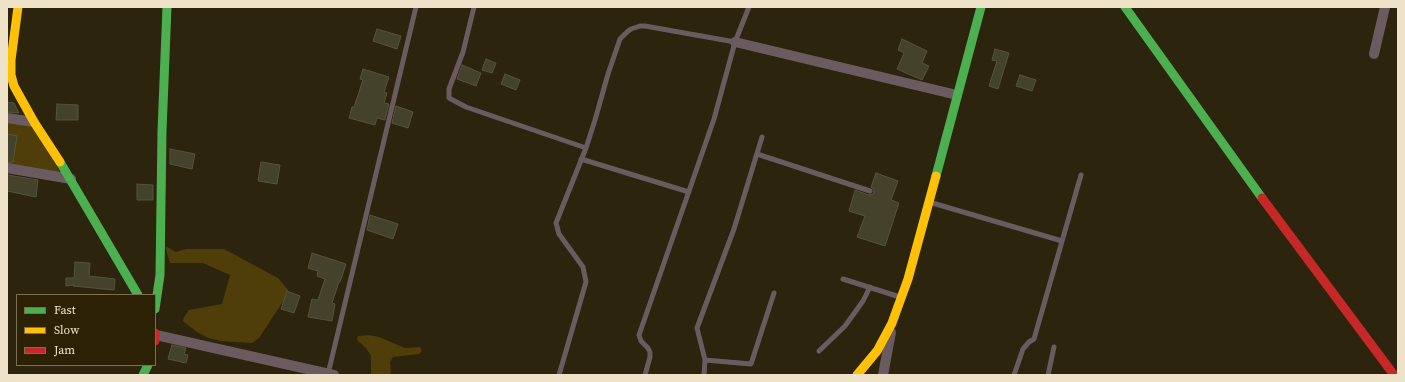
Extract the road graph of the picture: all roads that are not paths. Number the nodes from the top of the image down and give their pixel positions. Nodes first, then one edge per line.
1 (18, 7) edge
2 (167, 7) edge
3 (416, 7) edge
4 (474, 7) edge
5 (749, 7) edge
6 (981, 7) edge
7 (1125, 7) edge
8 (1385, 7) edge
9 (735, 42) junction
10 (1374, 54) dead end
11 (957, 95) junction
12 (7, 118) edge
13 (34, 122) junction
14 (762, 137) dead end
15 (586, 148) junction
16 (757, 154) junction
17 (581, 160) junction
18 (7, 168) edge
19 (1081, 175) dead end
20 (70, 179) junction
21 (870, 191) dead end
22 (689, 192) junction
23 (928, 202) junction
24 (1062, 241) junction
25 (843, 279) dead end
26 (870, 287) junction
27 (774, 293) dead end
28 (137, 294) edge
29 (901, 297) junction
30 (156, 302) edge
31 (892, 323) junction
32 (156, 336) edge
33 (1054, 347) dead end
34 (819, 351) dead end
35 (705, 360) junction
36 (148, 366) edge
37 (331, 374) edge
38 (143, 375) edge
39 (559, 375) edge
40 (646, 375) edge
41 (704, 375) edge
42 (857, 375) edge
43 (883, 375) edge
44 (1014, 375) edge
45 (1048, 375) edge
46 (1394, 375) edge

1 - 13 street
2 - 30 street
3 - 37 lane
4 - 15 lane
5 - 9 lane
6 - 11 street
7 - 46 street
8 - 10 street
9 - 11 street
9 - 15 lane
9 - 22 lane
11 - 23 street
12 - 13 street
13 - 20 street
14 - 16 lane
15 - 17 lane
16 - 21 lane
16 - 35 lane
17 - 22 lane
17 - 39 lane
18 - 20 street
19 - 24 lane
20 - 28 street
22 - 40 lane
23 - 24 lane
23 - 29 street
24 - 44 lane
25 - 26 lane
26 - 29 lane
26 - 34 lane
27 - 35 lane
29 - 31 street
31 - 42 street
31 - 43 street
32 - 37 street
33 - 45 lane
35 - 41 lane
36 - 38 street

